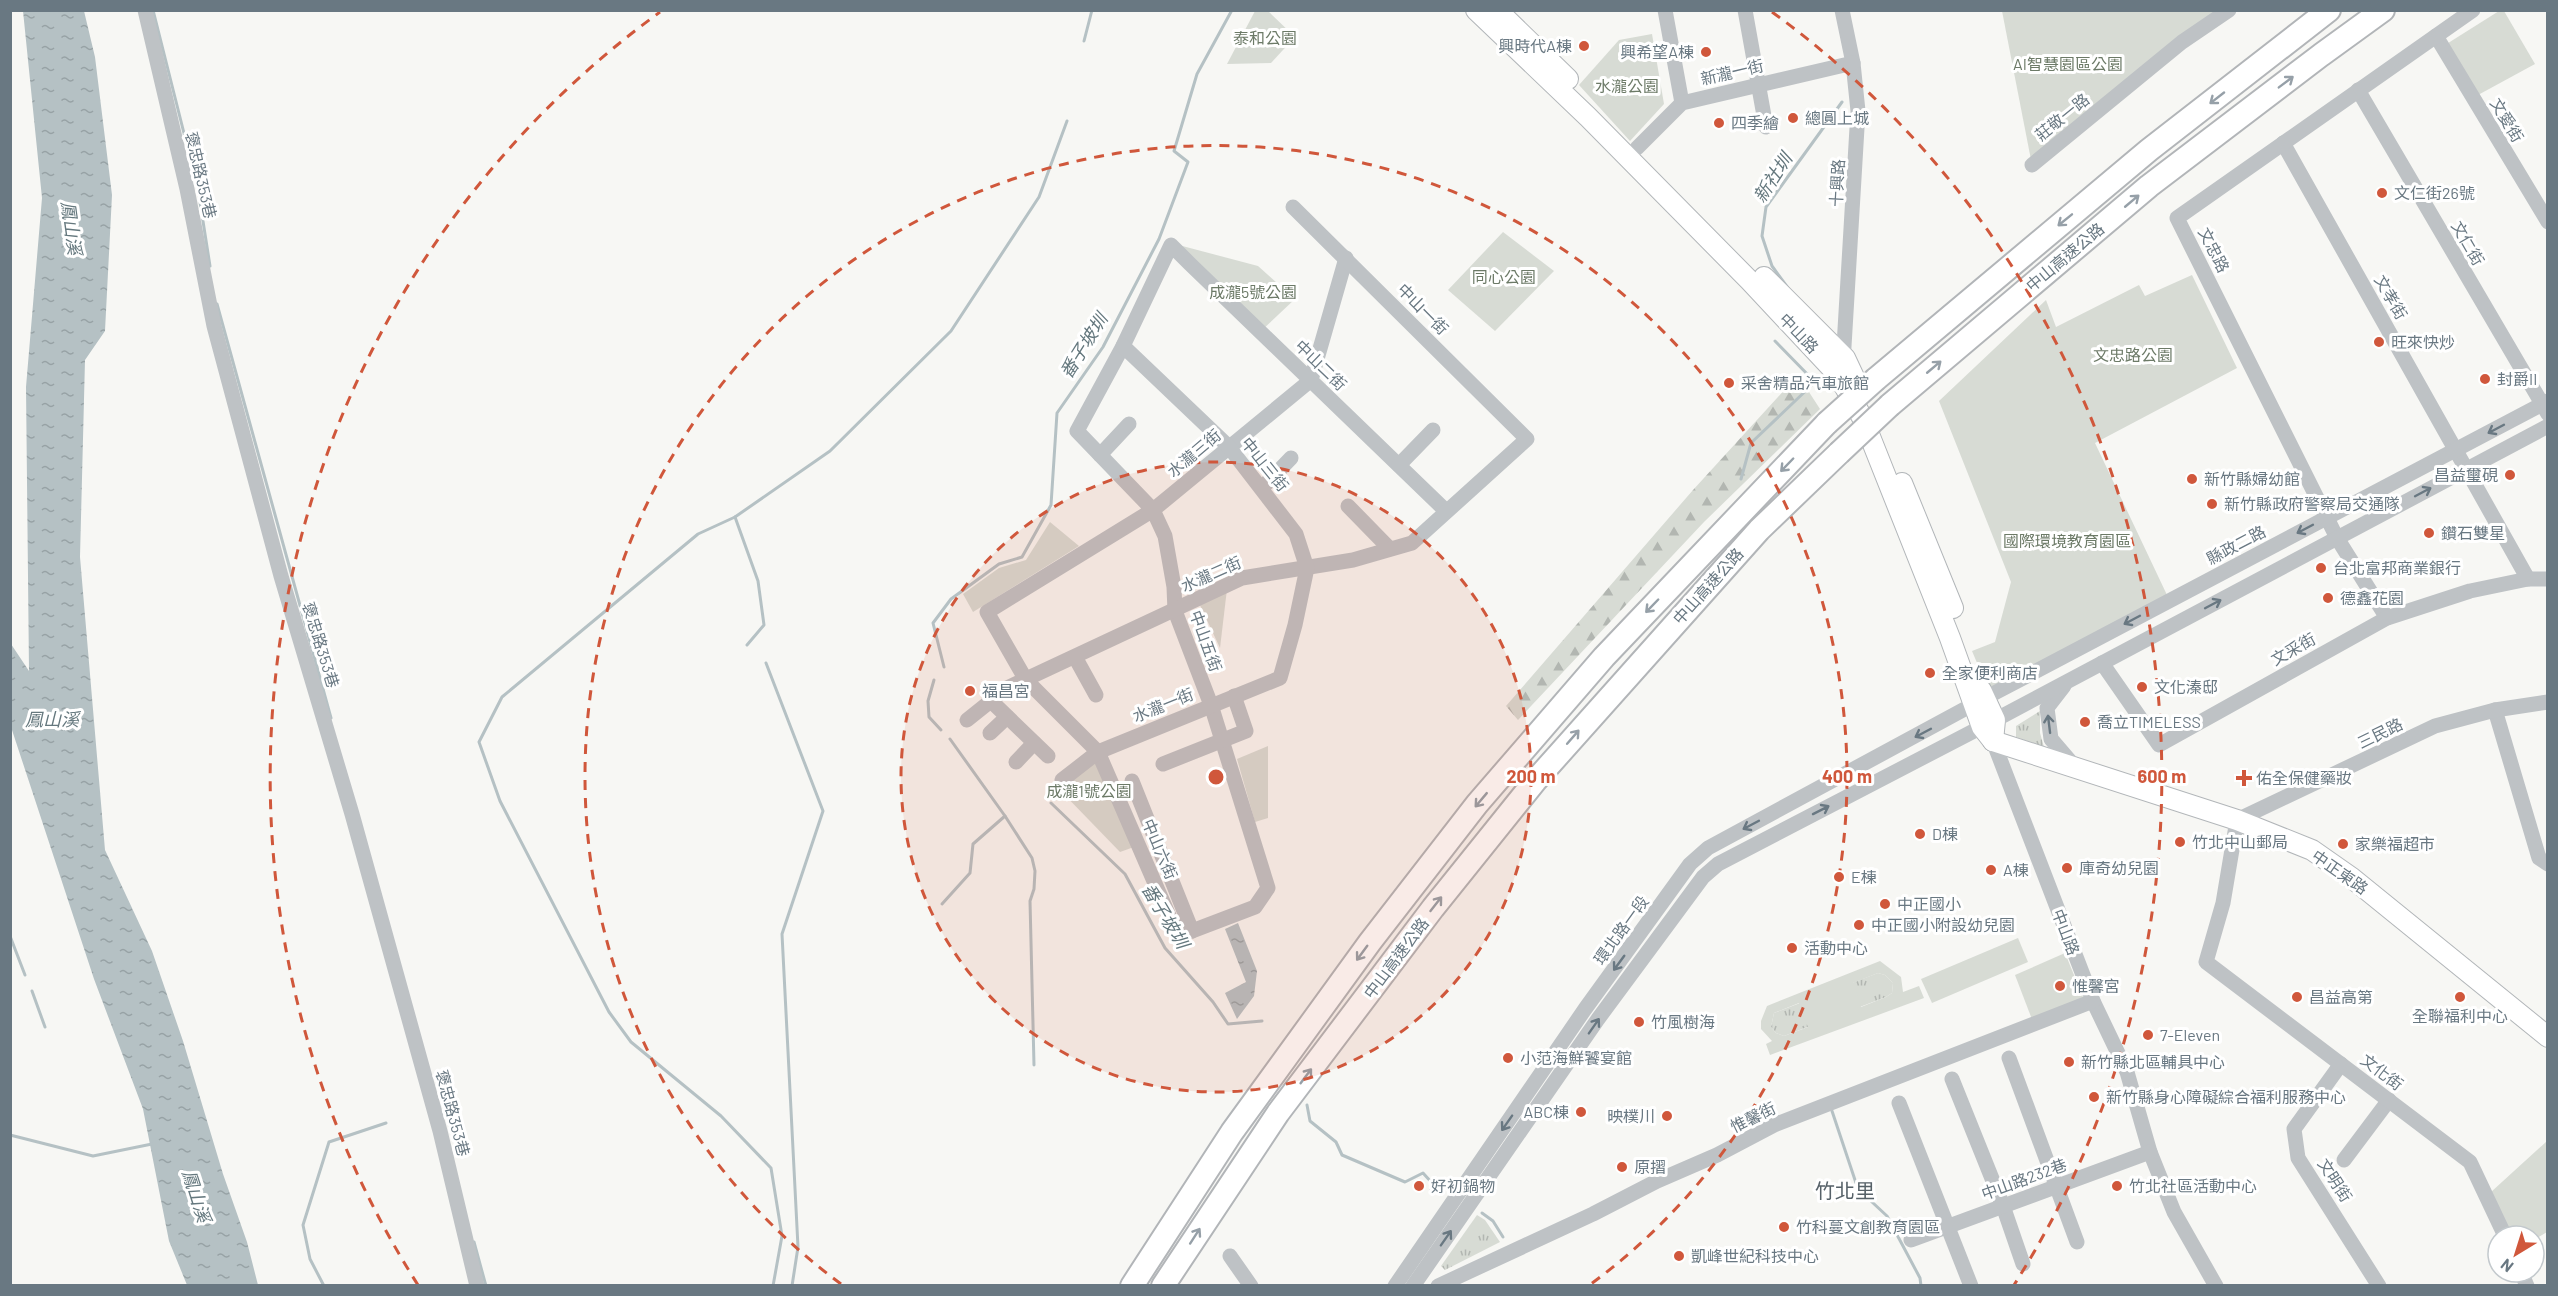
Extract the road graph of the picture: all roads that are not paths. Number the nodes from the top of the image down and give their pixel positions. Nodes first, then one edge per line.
1 (145, 10) edge
2 (1476, 10) edge
3 (1497, 10) edge
4 (1665, 10) edge
5 (1744, 10) edge
6 (1842, 10) edge
7 (2229, 10) edge
8 (2330, 10) edge
9 (2383, 10) edge
10 (2473, 10) edge
11 (2436, 36) junction
12 (1853, 63) junction
13 (1757, 85) junction
14 (2358, 90) junction
15 (1682, 103) junction
16 (1766, 127) dead end
17 (2283, 143) junction
18 (1637, 148) junction
19 (2032, 165) dead end
20 (1293, 207) dead end
21 (2547, 222) edge
22 (1346, 258) junction
23 (1123, 346) junction
24 (1841, 366) junction
25 (1311, 380) junction
26 (2546, 407) edge
27 (1130, 424) dead end
28 (2547, 426) edge
29 (1434, 430) dead end
30 (1527, 439) joint
31 (1229, 447) junction
32 (2455, 450) junction
33 (1100, 455) junction
34 (1291, 458) dead end
35 (1399, 465) junction
36 (2465, 470) junction
37 (1262, 488) junction
38 (1348, 506) dead end
39 (1153, 510) junction
40 (1446, 511) junction
41 (2328, 517) junction
42 (2337, 538) junction
43 (1390, 549) junction
44 (1307, 568) junction
45 (2528, 579) junction
46 (2547, 579) edge
47 (1175, 611) junction
48 (987, 612) joint
49 (2387, 618) junction
50 (1076, 657) junction
51 (2102, 663) junction
52 (1026, 680) junction
53 (2069, 681) junction
54 (1096, 695) dead end
55 (1234, 696) junction
56 (990, 700) junction
57 (1980, 701) junction
58 (2547, 702) edge
59 (1211, 705) junction
60 (2495, 710) junction
61 (1007, 717) junction
62 (967, 720) dead end
63 (1990, 729) junction
64 (990, 733) dead end
65 (1222, 740) junction
66 (1034, 743) junction
67 (1098, 752) junction
68 (1048, 756) dead end
69 (1016, 762) dead end
70 (1163, 764) dead end
71 (2075, 767) junction
72 (1062, 780) dead end
73 (1132, 781) dead end
74 (2237, 820) junction
75 (2547, 864) edge
76 (1192, 932) junction
77 (2093, 1001) junction
78 (2547, 1037) edge
79 (2008, 1058) dead end
80 (2341, 1064) junction
81 (1952, 1079) dead end
82 (2389, 1100) junction
83 (1899, 1103) dead end
84 (2150, 1152) junction
85 (2344, 1160) dead end
86 (2055, 1187) junction
87 (2003, 1206) junction
88 (2499, 1224) edge
89 (1948, 1227) junction
90 (1911, 1240) dead end
91 (2077, 1242) dead end
92 (1230, 1256) dead end
93 (2023, 1264) dead end
94 (477, 1286) edge
95 (1132, 1286) edge
96 (1163, 1286) edge
97 (1251, 1286) edge
98 (1395, 1286) edge
99 (1413, 1286) edge
100 (1438, 1286) edge
101 (1971, 1286) edge
102 (2216, 1286) edge
103 (2379, 1286) edge

1 - 94 street, 褒忠路353巷
2 - 24 main road, 中山路
3 - 18 main road, 中山路
4 - 15 street
5 - 13 street
6 - 12 street, 十興路
7 - 19 street, 莊敬一路
8 -> 95 highway, 中山高速公路, bridge
96 -> 9 highway, 中山高速公路, bridge
10 - 11 street, 文忠路
11 - 14 street, 文忠路
11 - 21 street, 文愛街
12 - 13 street, 新瀧一街
12 - 24 street, 十興路
13 - 15 street, 新瀧一街
13 - 16 street
14 - 17 street, 文忠路
14 - 26 street, 文仁街
15 - 18 street
17 - 32 street, 文孝街
17 - 41 street, 文忠路
18 - 24 main road, 中山路
20 - 22 street, 中山一街
22 - 25 street
22 - 30 street, 中山一街
23 - 25 street, 中山二街
23 - 31 street, 中山三街
23 - 33 street, 中山五街
24 - 57 main road, 中山路
25 - 31 street, 水瀧三街
25 - 35 street, 中山二街
26 -> 32 street, 縣政二路
27 - 33 street
28 - 36 street
29 - 35 street
30 - 40 street, 水瀧二街
31 - 37 street, 中山三街
31 - 39 street, 水瀧三街
32 - 36 street, 文孝街
32 - 41 street, 縣政二路
33 - 39 street, 中山五街
34 - 37 street
35 - 40 street, 中山二街
42 -> 36 street
36 - 45 street, 文孝街
37 - 44 street, 中山三街
38 - 43 street
39 - 47 street, 中山五街
39 - 48 street, 水瀧三街
40 - 43 street, 水瀧二街
41 - 42 street, 文忠路
41 -> 57 street, 縣政二路
42 - 49 street, 文忠路
51 -> 42 street
43 - 44 street, 水瀧二街
44 - 47 street, 水瀧二街
44 - 55 street, 水瀧一街
45 - 46 street, 文采街
45 - 49 street, 文采街
47 - 50 street, 水瀧二街
47 - 59 street, 中山五街
48 - 52 street, 中山六街
49 - 51 street, 文采街
50 - 52 street, 水瀧二街
50 - 54 street
51 - 53 street
52 - 56 street, 水瀧二街
52 - 67 street, 中山六街
53 - 63 street
71 -> 53 street
55 - 59 street, 水瀧一街
55 - 65 street
56 - 61 street
56 - 62 street, 水瀧二街
57 - 63 main road, 中山路
57 -> 98 street, 環北路一段
58 - 60 street, 三民路
59 - 65 street, 中山五街
59 - 67 street, 水瀧一街
60 - 74 street, 三民路
60 - 75 street
61 - 64 street
61 - 66 street
63 - 71 main road, 中正東路
63 - 77 street, 中山路
99 -> 63 street, 環北路一段
65 - 70 street
65 - 76 street, 中山五街
66 - 68 street
66 - 69 street
67 - 72 street, 水瀧一街
67 - 76 street, 中山六街
71 - 74 main road, 中正東路
73 - 76 street
74 - 78 main road, 中正東路
74 - 80 street, 文化街
77 - 84 street, 中山路
77 - 100 street, 惟馨街
79 - 86 street
80 - 82 street, 文化街
80 - 103 street, 文明街
81 - 87 street
82 - 85 street
82 - 88 street, 文化街
83 - 89 street
84 - 86 street, 中山路232巷
84 - 102 street, 中山路
86 - 87 street, 中山路232巷
86 - 91 street
87 - 89 street, 中山路232巷
87 - 93 street
89 - 90 street, 中山路232巷
89 - 101 street
92 - 97 street

